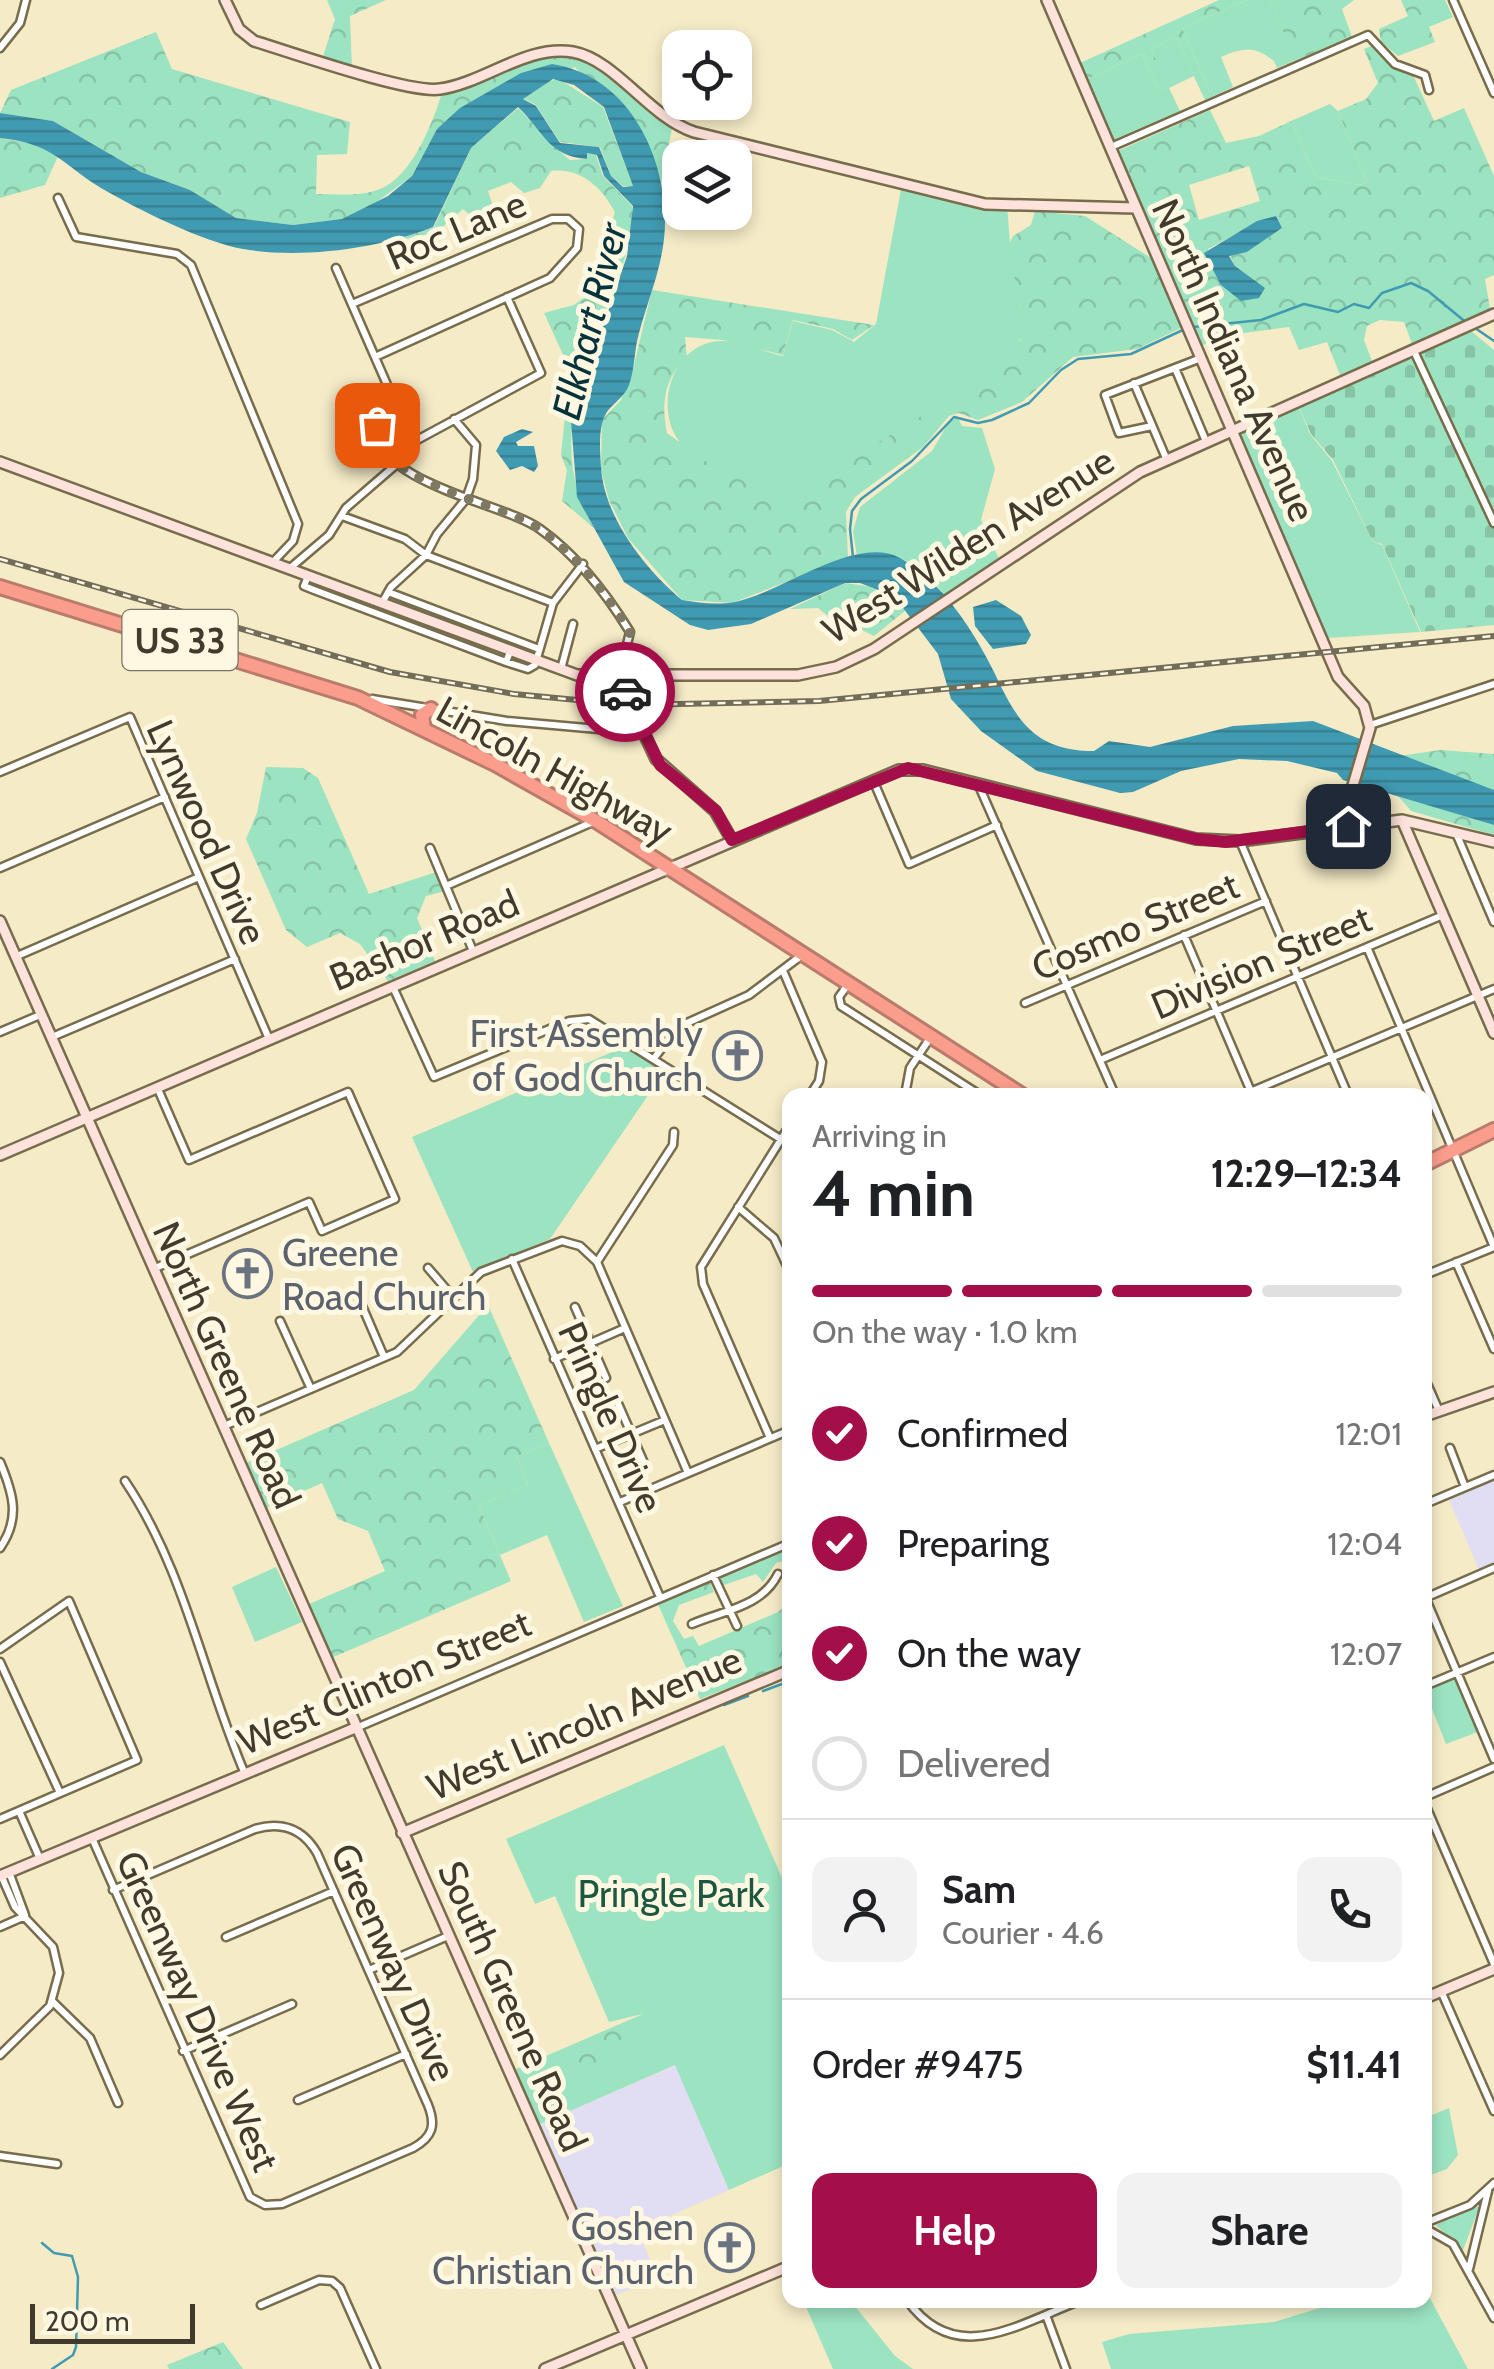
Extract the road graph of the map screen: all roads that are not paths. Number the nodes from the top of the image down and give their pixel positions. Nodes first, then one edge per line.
1 (26, 0) edge
2 (226, 0) edge
3 (1046, 0) edge
4 (1453, 0) edge
5 (0, 48) edge
6 (1429, 90) dead end
7 (1494, 93) edge
8 (1110, 148) junction
9 (58, 198) dead end
10 (1135, 208) junction
11 (336, 268) dead end
12 (507, 297) junction
13 (352, 304) junction
14 (1494, 314) edge
15 (1413, 349) junction
16 (375, 356) junction
17 (1201, 358) junction
18 (1175, 368) junction
19 (1134, 383) junction
20 (454, 419) junction
21 (1152, 426) junction
22 (1232, 428) junction
23 (1205, 439) junction
24 (1166, 458) junction
25 (0, 462) edge
26 (398, 463) junction
27 (466, 499) junction
28 (342, 516) junction
29 (1494, 524) edge
30 (426, 556) junction
31 (272, 563) junction
32 (583, 564) junction
33 (289, 569) junction
34 (308, 576) junction
35 (0, 587) edge
36 (388, 592) junction
37 (553, 603) junction
38 (382, 604) junction
39 (405, 618) junction
40 (573, 624) dead end
41 (539, 648) junction
42 (536, 662) junction
43 (560, 670) junction
44 (589, 677) junction
45 (618, 678) junction
46 (1494, 684) edge
47 (358, 698) junction
48 (628, 699) junction
49 (432, 708) junction
50 (1370, 726) junction
51 (424, 729) junction
52 (643, 732) junction
53 (0, 772) edge
54 (873, 780) junction
55 (980, 786) junction
56 (165, 797) junction
57 (1402, 820) junction
58 (596, 821) junction
59 (997, 826) junction
60 (1348, 826) junction
61 (1456, 832) junction
62 (732, 840) junction
63 (1240, 840) junction
64 (1494, 842) edge
65 (430, 848) dead end
66 (0, 868) edge
67 (669, 868) junction
68 (199, 877) junction
69 (446, 886) junction
70 (1266, 900) junction
71 (1443, 915) junction
72 (0, 921) edge
73 (1494, 922) edge
74 (1184, 935) junction
75 (1366, 947) junction
76 (473, 952) junction
77 (803, 954) junction
78 (15, 957) junction
79 (235, 959) junction
80 (784, 972) junction
81 (1298, 976) junction
82 (849, 983) junction
83 (1066, 985) junction
84 (392, 986) junction
85 (1494, 988) edge
86 (1478, 995) junction
87 (1025, 1002) dead end
88 (1216, 1011) junction
89 (40, 1015) junction
90 (1401, 1028) junction
91 (0, 1032) edge
92 (1494, 1033) edge
93 (930, 1036) junction
94 (50, 1038) junction
95 (269, 1039) junction
96 (918, 1056) junction
97 (1332, 1057) junction
98 (655, 1058) junction
99 (1100, 1060) junction
100 (157, 1087) junction
101 (814, 1088) edge
102 (906, 1088) edge
103 (969, 1088) edge
104 (1011, 1088) edge
105 (1112, 1088) edge
106 (1247, 1088) edge
107 (1262, 1088) edge
108 (1345, 1088) edge
109 (1427, 1088) edge
110 (1432, 1101) edge
111 (84, 1118) junction
112 (1494, 1130) edge
113 (674, 1132) dead end
114 (781, 1139) joint
115 (1494, 1141) edge
116 (1468, 1146) junction
117 (1454, 1152) junction
118 (0, 1155) edge
119 (1432, 1161) edge
120 (738, 1207) junction
121 (1494, 1247) edge
122 (782, 1255) edge
123 (512, 1260) junction
124 (597, 1262) junction
125 (1456, 1262) junction
126 (428, 1268) dead end
127 (152, 1269) junction
128 (1432, 1273) edge
129 (453, 1297) junction
130 (359, 1299) dead end
131 (575, 1307) dead end
132 (280, 1321) dead end
133 (626, 1328) junction
134 (590, 1342) junction
135 (1494, 1349) edge
136 (384, 1358) junction
137 (554, 1359) junction
138 (606, 1378) dead end
139 (310, 1390) junction
140 (1494, 1392) edge
141 (1432, 1395) edge
142 (616, 1399) dead end
143 (1439, 1411) junction
144 (1432, 1414) edge
145 (665, 1420) junction
146 (222, 1427) junction
147 (782, 1433) edge
148 (631, 1434) junction
149 (770, 1438) junction
150 (1450, 1448) dead end
151 (595, 1449) junction
152 (0, 1462) edge
153 (644, 1463) dead end
154 (688, 1473) junction
155 (1494, 1475) edge
156 (125, 1481) dead end
157 (1466, 1487) junction
158 (1432, 1501) edge
159 (620, 1502) junction
160 (782, 1546) edge
161 (0, 1548) edge
162 (1494, 1568) edge
163 (778, 1574) dead end
164 (713, 1576) junction
165 (1432, 1595) edge
166 (661, 1597) junction
167 (728, 1612) junction
168 (1432, 1614) edge
169 (692, 1624) dead end
170 (737, 1626) dead end
171 (0, 1648) edge
172 (1494, 1658) edge
173 (0, 1662) edge
174 (1458, 1672) junction
175 (782, 1673) edge
176 (1432, 1683) edge
177 (354, 1728) junction
178 (1494, 1759) edge
179 (1494, 1767) edge
180 (244, 1774) junction
181 (60, 1793) junction
182 (1432, 1797) edge
183 (19, 1811) junction
184 (1432, 1817) edge
185 (0, 1818) edge
186 (402, 1833) junction
187 (92, 1838) junction
188 (40, 1859) junction
189 (4, 1874) edge
190 (113, 1890) junction
191 (334, 1891) junction
192 (25, 1916) junction
193 (0, 1927) edge
194 (448, 1936) junction
195 (226, 1937) dead end
196 (1494, 1967) edge
197 (368, 1970) junction
198 (1441, 1991) junction
199 (1432, 1995) edge
200 (52, 2002) junction
201 (292, 2004) dead end
202 (183, 2051) junction
203 (0, 2054) edge
204 (406, 2054) junction
205 (298, 2100) dead end
206 (118, 2103) dead end
207 (1494, 2111) edge
208 (432, 2131) joint
209 (0, 2156) edge
210 (58, 2164) dead end
211 (1494, 2183) edge
212 (1488, 2191) junction
213 (1432, 2223) edge
214 (1432, 2230) edge
215 (782, 2269) edge
216 (1469, 2270) junction
217 (260, 2305) dead end
218 (914, 2308) edge
219 (1061, 2308) edge
220 (1046, 2314) junction
221 (1494, 2318) edge
222 (626, 2335) junction
223 (376, 2369) edge
224 (545, 2369) edge
225 (641, 2369) edge
226 (1066, 2369) edge

1 - 5 street
2 - 10 street
3 - 8 street, North Indiana Avenue
4 - 7 street
6 - 8 street
8 - 10 street, North Indiana Avenue
9 - 31 street
10 - 17 street, North Indiana Avenue
11 - 13 street
12 - 13 street, Roc Lane
12 - 16 street
12 - 20 street
13 - 16 street
14 - 15 street, West Wilden Avenue
15 - 22 street, West Wilden Avenue
15 - 29 street
16 - 26 street
17 - 18 street
17 - 22 street, North Indiana Avenue
18 - 19 street
18 - 23 street
19 - 21 street
19 - 21 street
20 - 26 street
20 - 27 street
21 - 24 street
22 - 23 street, West Wilden Avenue
22 - 50 street, North Indiana Avenue
23 - 24 street, West Wilden Avenue
24 - 45 street, West Wilden Avenue
25 - 31 street, West Wilden Avenue
26 - 27 street
26 - 28 street
27 - 30 street
27 - 32 street
28 - 30 street
28 - 33 street
30 - 36 street
30 - 37 street
31 - 33 street, West Wilden Avenue
32 - 37 street
32 - 45 street
33 - 34 street, West Wilden Avenue
34 - 38 street, West Wilden Avenue
34 - 39 street
35 - 47 highway, US 33
36 - 38 street
36 - 41 street
37 - 41 street
38 - 39 street, West Wilden Avenue
39 - 42 street, West Wilden Avenue
40 - 43 street
41 - 42 street
42 - 43 street, West Wilden Avenue
43 - 44 street, West Wilden Avenue
44 - 45 street, West Wilden Avenue
44 - 48 street
45 - 48 street
46 - 50 street
47 - 49 street
47 - 51 highway, Lincoln Highway / US 33
48 - 52 street
49 - 51 highway
49 - 52 street
50 - 60 street
51 - 58 highway, Lincoln Highway / US 33
52 - 62 street
53 - 56 street, Lynwood Drive
54 - 55 street, Bashor Road
54 - 59 street
54 - 62 street, Bashor Road
55 - 59 street
55 - 63 street, Bashor Road
56 - 66 street
56 - 68 street, Lynwood Drive
57 - 60 street, Bashor Road
57 - 61 street, Bashor Road
57 - 71 street
58 - 67 highway, Lincoln Highway / US 33
58 - 69 street
59 - 83 street
60 - 63 street, Bashor Road
61 - 64 street, Bashor Road
61 - 73 street
62 - 67 street, Bashor Road
63 - 70 street
65 - 69 street
67 - 76 street, Bashor Road
67 - 77 highway, Lincoln Highway / US 33
68 - 78 street
68 - 79 street, Lynwood Drive
69 - 76 street
70 - 74 street, Cosmo Street
70 - 81 street
71 - 75 street, Division Street
71 - 86 street
72 - 78 street, North Greene Road
74 - 83 street, Cosmo Street
74 - 88 street
75 - 81 street, Division Street
75 - 90 street
76 - 84 street, Bashor Road
77 - 80 street
77 - 82 highway, Lincoln Highway / US 33
78 - 89 street, North Greene Road
79 - 94 street
79 - 95 street, Lynwood Drive
80 - 98 street
80 - 101 street
81 - 88 street, Division Street
81 - 97 street
82 - 93 highway, Lincoln Highway / US 33
82 - 96 street
83 - 87 street, Cosmo Street
83 - 99 street
84 - 95 street, Bashor Road
84 - 98 street
85 - 86 street
86 - 90 street
86 - 92 street
88 - 99 street, Division Street
88 - 106 street
89 - 91 street
89 - 94 street, North Greene Road
90 - 97 street
90 - 109 street
93 - 96 street
93 - 104 highway, Lincoln Highway / US 33
94 - 111 street, North Greene Road
95 - 100 street, Bashor Road
96 - 102 street
96 - 103 street
97 - 107 street
97 - 108 street
98 - 114 street
99 - 105 street
100 - 111 street, Bashor Road
100 - 127 street
110 - 117 street
111 - 118 street, Bashor Road
111 - 127 street, North Greene Road
112 - 116 highway
113 - 124 street
114 - 120 street
115 - 116 highway
116 - 117 highway
117 - 119 highway
117 - 121 street
120 - 122 street
120 - 149 street
121 - 125 street
123 - 124 street
123 - 129 street
123 - 137 street, Pringle Drive
124 - 133 street
125 - 128 street
125 - 135 street
126 - 129 street
127 - 146 street, North Greene Road
129 - 136 street
130 - 136 street
131 - 134 street
132 - 139 street
133 - 134 street
133 - 145 street
134 - 137 street
134 - 138 street
136 - 139 street
137 - 151 street, Pringle Drive
139 - 146 street
140 - 143 street
141 - 143 street
142 - 148 street
143 - 144 street
145 - 148 street
145 - 154 street
146 - 177 street, North Greene Road
147 - 149 street
148 - 151 street
148 - 153 street
149 - 154 street
150 - 157 street
151 - 159 street, Pringle Drive
152 - 161 street
154 - 159 street
155 - 157 street
156 - 180 street
157 - 158 street
159 - 166 street, Pringle Drive
160 - 164 street, West Clinton Street
162 - 165 street
163 - 167 street
164 - 166 street, West Clinton Street
164 - 167 street
166 - 177 street, West Clinton Street
167 - 169 street
167 - 170 street
168 - 174 street
171 - 181 street
172 - 174 street
173 - 181 street
174 - 176 street
174 - 178 street
175 - 186 street, West Lincoln Avenue
177 - 180 street, West Clinton Street
177 - 186 street, North Greene Road
179 - 182 street
180 - 187 street, West Clinton Street
181 - 183 street
183 - 185 street
183 - 188 street
184 - 196 street
186 - 194 street, South Greene Road
187 - 188 street, West Clinton Street
187 - 190 street, Greenway Drive West
188 - 189 street, West Clinton Street
189 - 192 street
190 - 191 street, Greenway Drive
190 - 202 street, Greenway Drive West
191 - 195 street
191 - 197 street, Greenway Drive
192 - 193 street
192 - 200 street
194 - 197 street
194 - 222 street, South Greene Road
196 - 198 street
197 - 204 street, Greenway Drive
198 - 199 street
198 - 207 street
200 - 203 street
200 - 206 street
201 - 202 street
202 - 208 street, Greenway Drive West
204 - 205 street
204 - 208 street, Greenway Drive
209 - 210 street
211 - 212 street
212 - 213 street
212 - 216 street
214 - 216 street
215 - 222 street
216 - 221 street
217 - 223 street
218 - 220 street
219 - 220 street
220 - 226 street
222 - 224 street
222 - 225 street, South Greene Road

